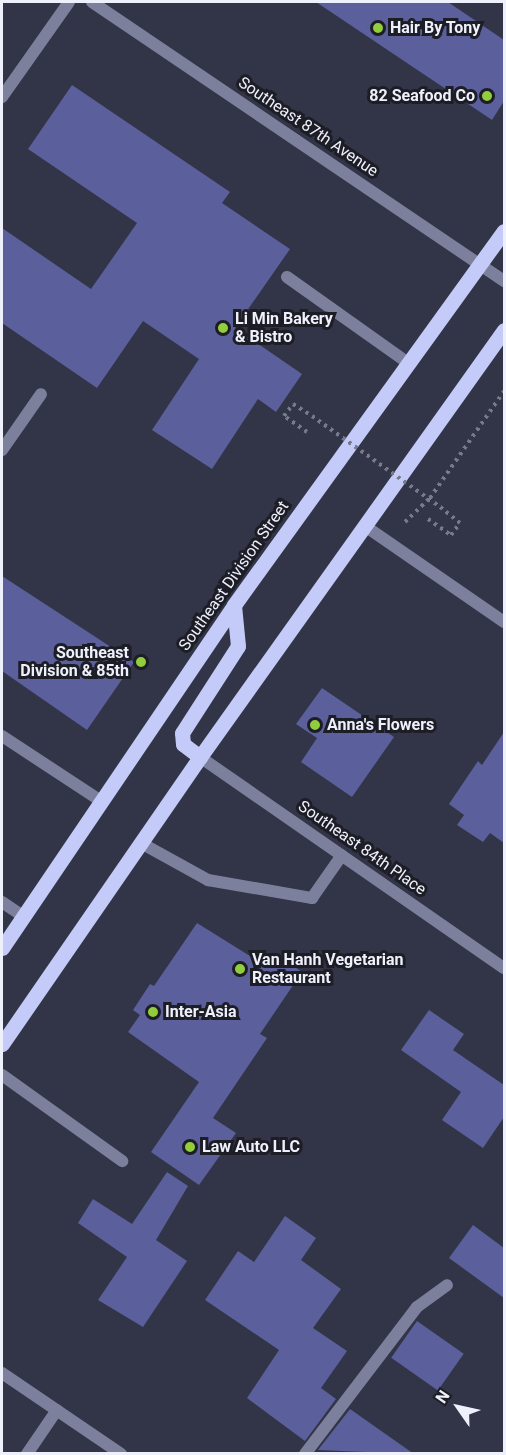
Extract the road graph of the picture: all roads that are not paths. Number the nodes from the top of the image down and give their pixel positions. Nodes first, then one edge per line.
1 (69, 2) edge
2 (92, 2) edge
3 (2, 97) edge
4 (504, 231) edge
5 (480, 264) junction
6 (287, 277) dead end
7 (504, 281) edge
8 (504, 330) edge
9 (408, 363) junction
10 (41, 394) dead end
11 (2, 450) edge
12 (365, 526) junction
13 (234, 605) junction
14 (504, 622) edge
15 (2, 736) edge
16 (200, 757) junction
17 (101, 801) junction
18 (141, 843) junction
19 (342, 855) junction
20 (2, 902) edge
21 (23, 916) junction
22 (2, 948) edge
23 (504, 968) edge
24 (2, 1044) edge
25 (2, 1075) edge
26 (122, 1161) dead end
27 (447, 1285) dead end
28 (2, 1373) edge
29 (57, 1410) junction
30 (27, 1454) edge
31 (121, 1454) edge
32 (305, 1454) edge

1 - 3 street
2 - 5 street, Southeast 87th Avenue
4 - 5 main road, Southeast Division Street
5 - 7 street, Southeast 87th Avenue
5 - 9 main road, Southeast Division Street
6 - 9 street
8 - 12 main road
9 - 13 main road, Southeast Division Street
10 - 11 street
12 - 14 street
12 - 16 main road
13 - 16 main road
13 - 17 main road, Southeast Division Street
15 - 17 street
16 - 18 main road
16 - 19 street, Southeast 84th Place
17 - 21 main road, Southeast Division Street
18 - 19 street
18 - 24 main road
19 - 23 street, Southeast 84th Place
20 - 21 street
21 - 22 main road, Southeast Division Street
25 - 26 street
27 - 32 street
28 - 29 street
29 - 30 street
29 - 31 street

